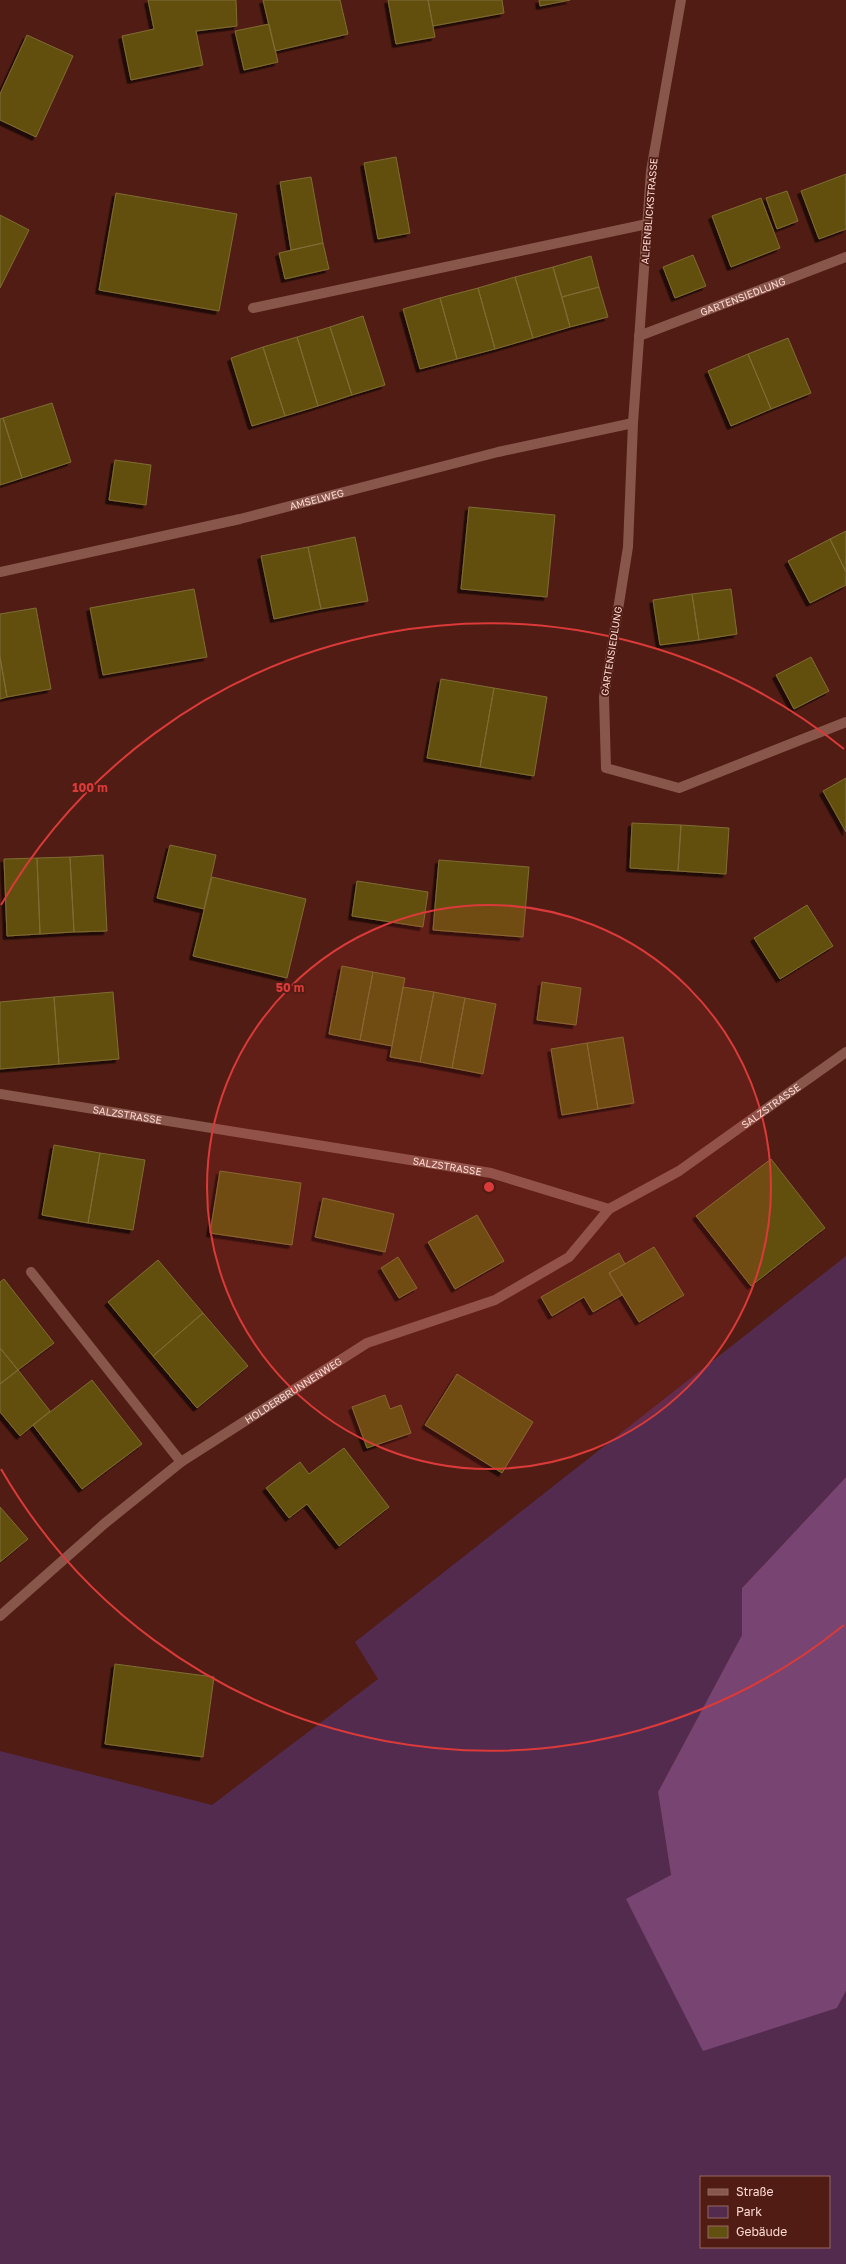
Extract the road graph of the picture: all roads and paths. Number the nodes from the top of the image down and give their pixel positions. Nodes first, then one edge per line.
1 (681, 0) edge
2 (647, 224) junction
3 (846, 257) edge
4 (252, 308) dead end
5 (639, 336) junction
6 (633, 423) junction
7 (0, 572) edge
8 (846, 722) edge
9 (846, 1052) edge
10 (0, 1094) edge
11 (609, 1209) junction
12 (31, 1272) dead end
13 (181, 1462) junction
14 (0, 1616) edge

1 - 2 street, ALPENBLICKSTRASSE
2 - 4 street
2 - 5 street, ALPENBLICKSTRASSE
3 - 5 street, GARTENSIEDLUNG
5 - 6 street, ALPENBLICKSTRASSE
6 - 7 street, AMSELWEG
6 - 8 street, GARTENSIEDLUNG
9 - 11 street, SALZSTRASSE
10 - 11 street, SALZSTRASSE
11 - 13 street, HOLDERBRUNNENWEG
12 - 13 street
13 - 14 street, HOLDERBRUNNENWEG

